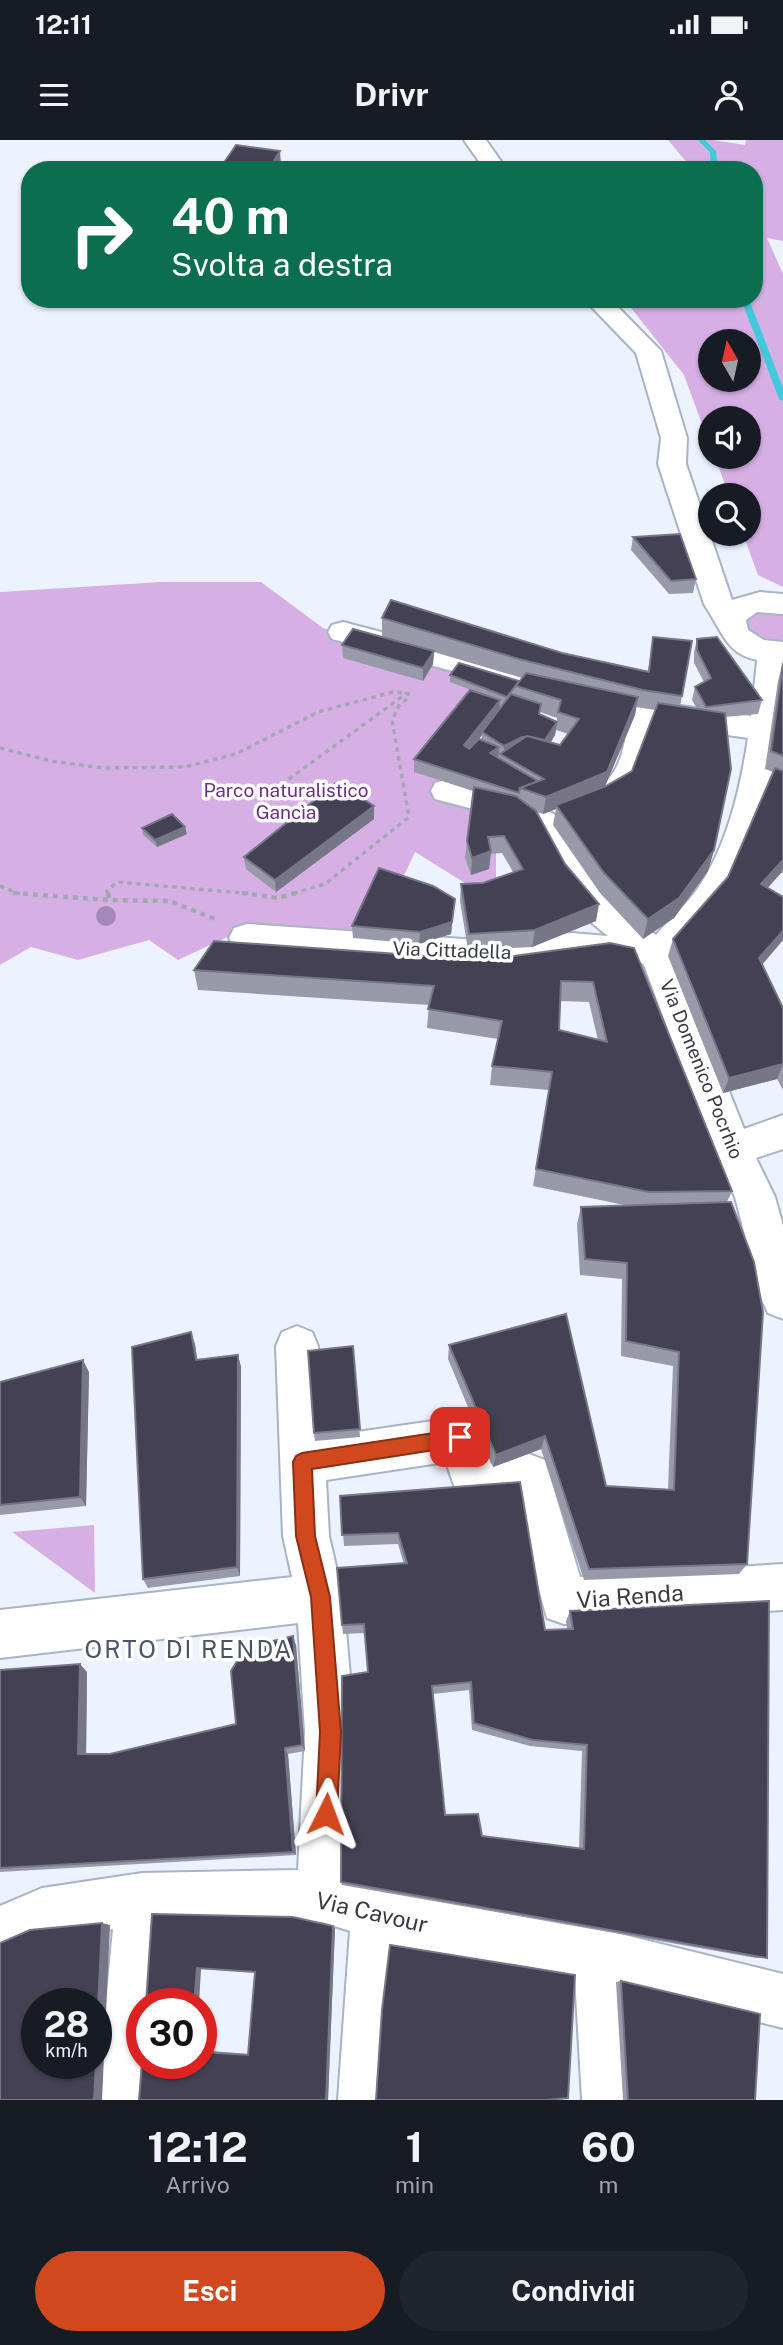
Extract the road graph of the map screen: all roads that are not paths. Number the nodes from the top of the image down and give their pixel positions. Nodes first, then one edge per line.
1 (475, 140) edge
2 (490, 161) edge
3 (605, 308) edge
4 (674, 438) junction
5 (699, 483) edge
6 (721, 546) edge
7 (777, 603) edge
8 (731, 620) junction
9 (343, 632) dead end
10 (778, 652) edge
11 (646, 712) junction
12 (766, 729) junction
13 (770, 776) edge
14 (447, 791) edge
15 (543, 824) junction
16 (247, 938) road end
17 (658, 956) junction
18 (783, 1132) edge
19 (733, 1150) junction
20 (783, 1300) edge
21 (297, 1346) dead end
22 (302, 1462) junction
23 (783, 1587) edge
24 (320, 1597) junction
25 (0, 1634) edge
26 (322, 1896) junction
27 (142, 1899) junction
28 (377, 1913) junction
29 (0, 1932) edge
30 (573, 1933) junction
31 (783, 2001) edge
32 (125, 2100) edge
33 (366, 2100) edge
34 (610, 2100) edge

1 - 2 street
3 - 4 street
4 - 5 street
4 - 8 street
6 - 7 street
7 - 8 street
8 - 10 street
9 - 11 street
10 - 12 street, Via Domenico Pocrhio
11 - 12 street
11 - 15 street
12 - 13 street, Via Domenico Pocrhio
13 - 17 street, Via Domenico Pocrhio
14 - 15 street
15 - 17 street
16 - 17 street, Via Cittadella
17 - 19 street, Via Domenico Pocrhio
18 - 19 street
19 - 20 street, Via Domenico Pocrhio
21 - 22 street
22 - 23 street, Via Renda
22 - 24 street
24 - 25 street
24 - 26 street
26 - 27 street, Via Cavour
26 - 28 street, Via Cavour
27 - 29 street, Via Cavour
27 - 32 street
28 - 30 street, Via Cavour
28 - 33 street
30 - 31 street, Via Cavour
30 - 34 street

